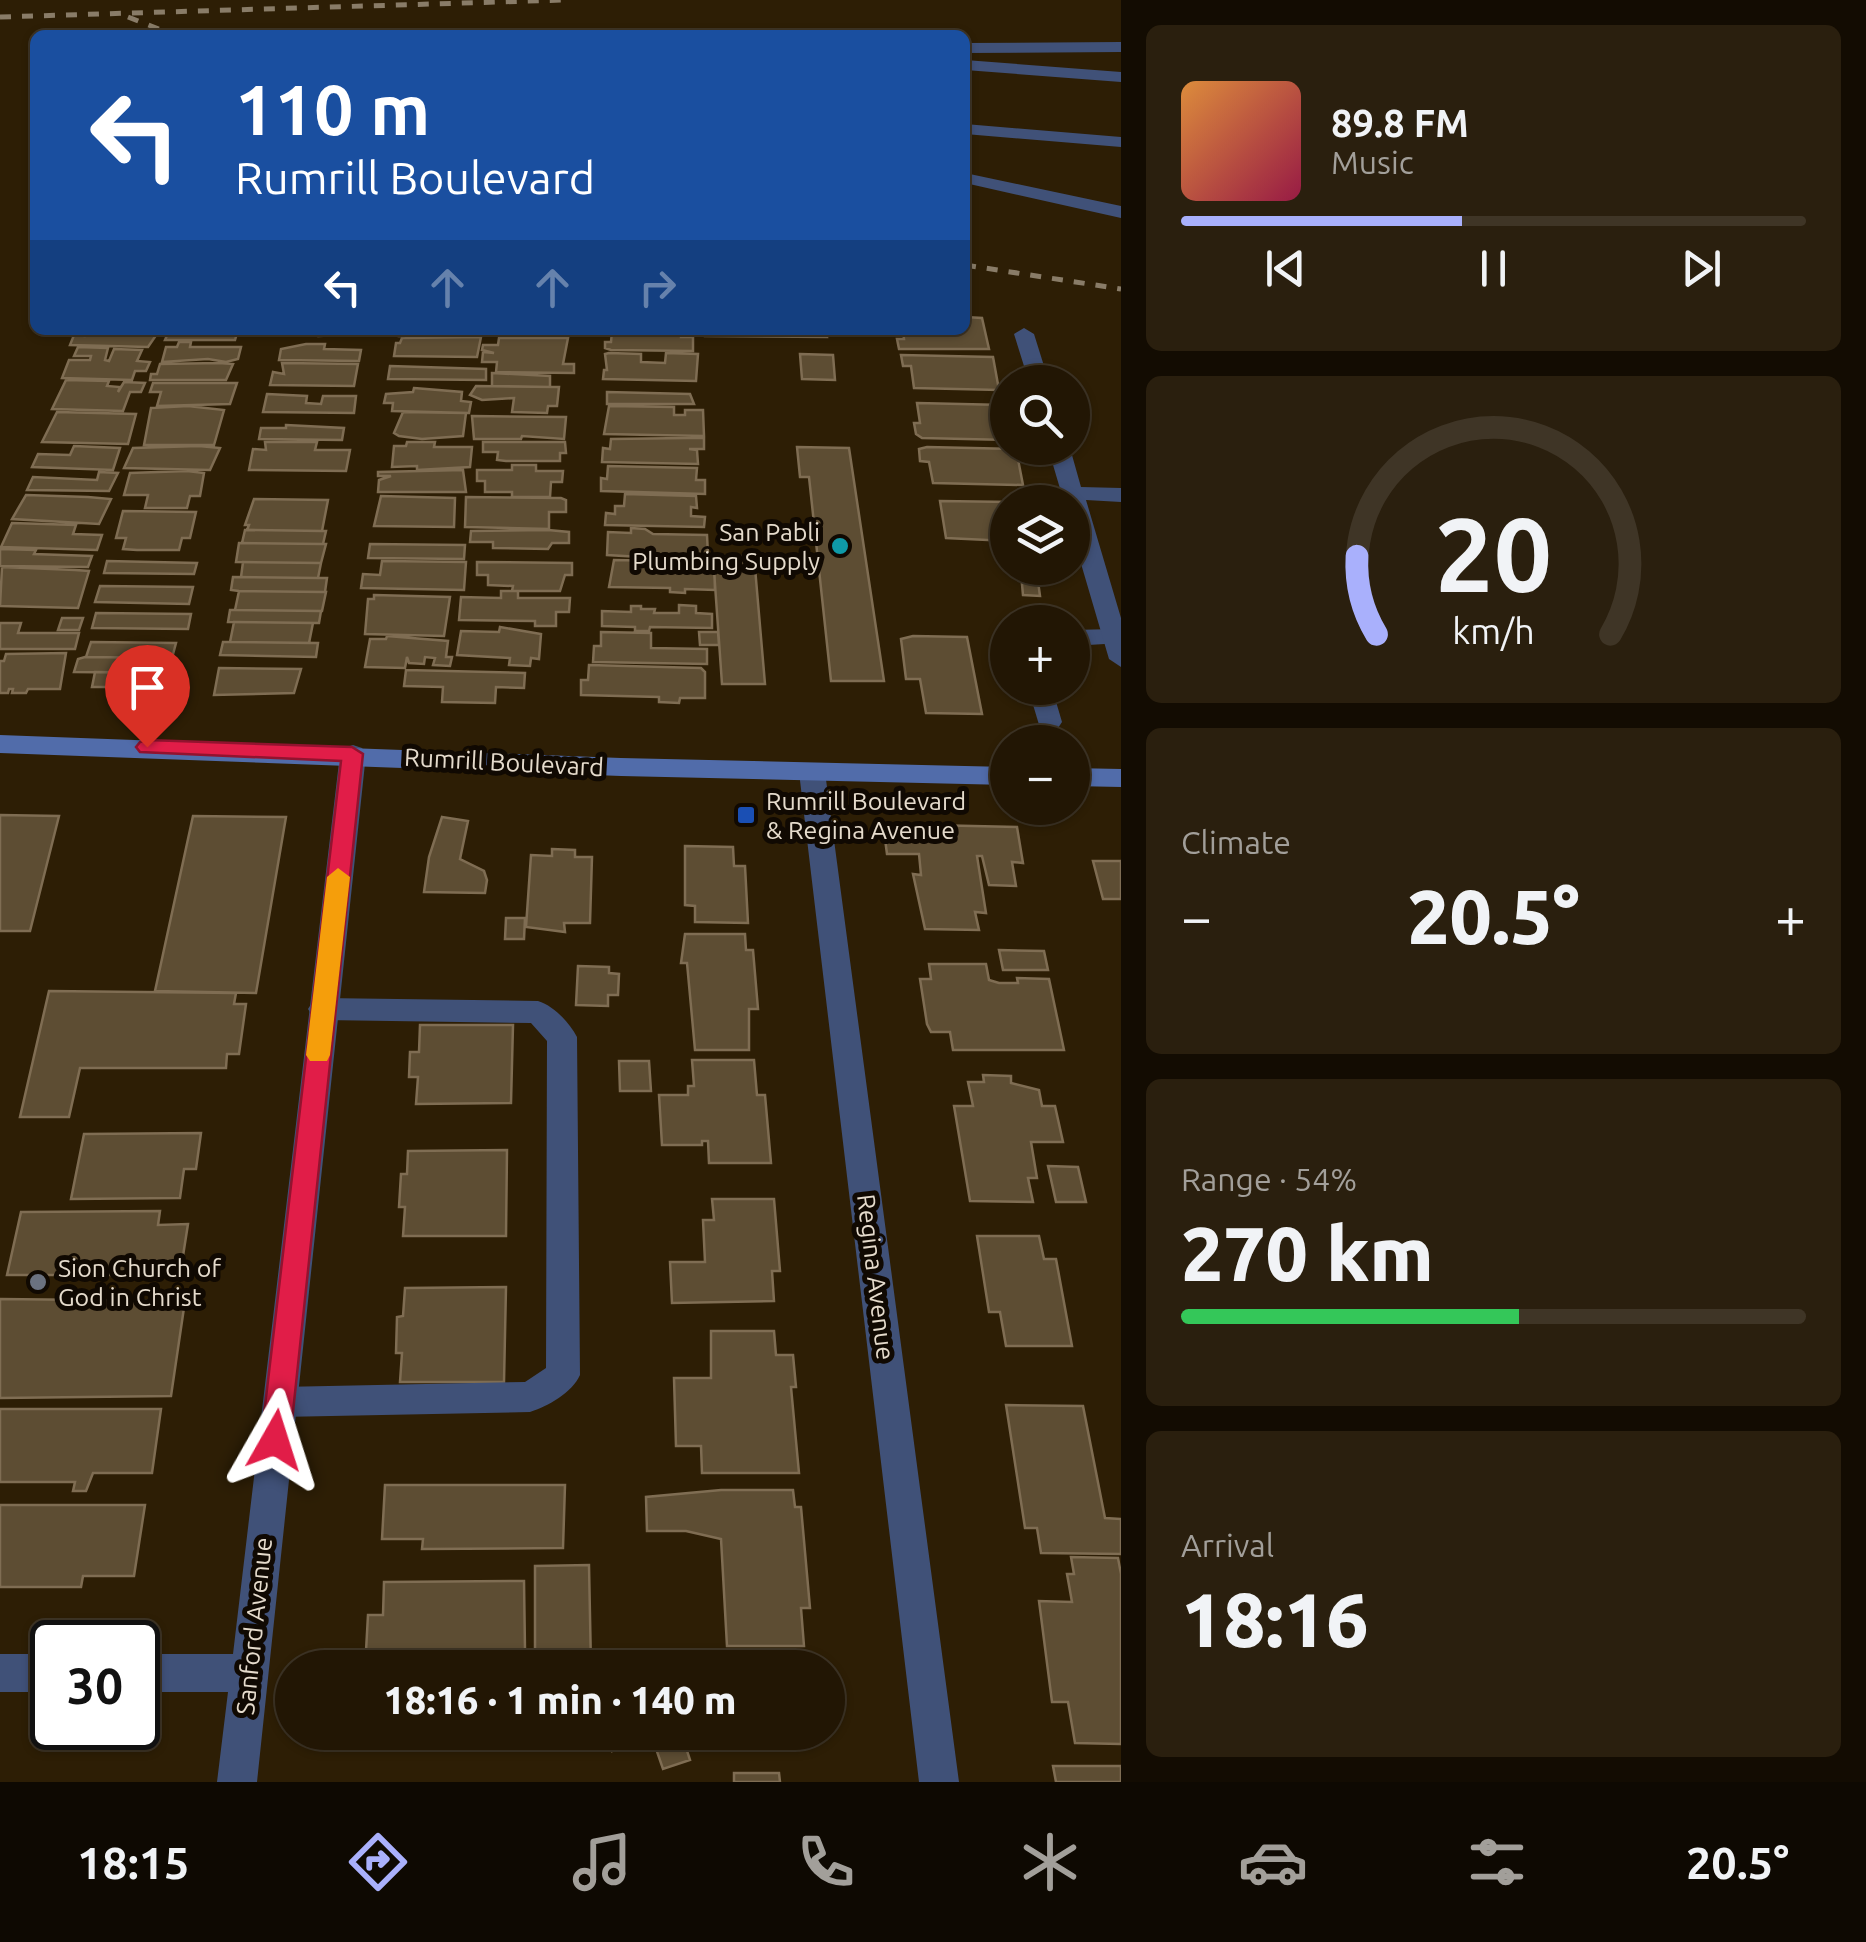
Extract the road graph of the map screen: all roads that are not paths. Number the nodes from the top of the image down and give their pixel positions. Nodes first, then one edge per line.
1 (1121, 46) edge
2 (970, 48) edge
3 (970, 65) edge
4 (1121, 78) edge
5 (970, 129) edge
6 (1121, 142) edge
7 (970, 179) edge
8 (1121, 212) edge
9 (1024, 334) dead end
10 (1034, 365) edge
11 (1090, 494) edge
12 (1121, 495) edge
13 (1090, 552) edge
14 (1090, 642) edge
15 (1118, 648) edge
16 (1044, 705) edge
17 (1049, 722) dead end
18 (0, 744) edge
19 (352, 754) junction
20 (812, 772) junction
21 (990, 776) edge
22 (1090, 777) edge
23 (1121, 778) edge
24 (323, 1008) junction
25 (280, 1402) junction
26 (0, 1673) edge
27 (30, 1673) edge
28 (160, 1673) edge
29 (248, 1673) junction
30 (237, 1782) edge
31 (939, 1782) edge

1 - 2 street
3 - 4 street
5 - 6 street
7 - 8 street
9 - 10 street
11 - 12 street
13 - 15 street
14 - 15 street
16 - 17 street
18 - 19 main road, Rumrill Boulevard
19 - 20 main road, Rumrill Boulevard
19 - 24 street, Sanford Avenue
20 - 21 main road, Rumrill Boulevard
20 - 31 street, Regina Avenue
22 - 23 main road
24 - 25 street, Sanford Avenue
24 - 25 street
25 - 29 street, Sanford Avenue
26 - 27 street
28 - 29 street
29 - 30 street, Sanford Avenue

